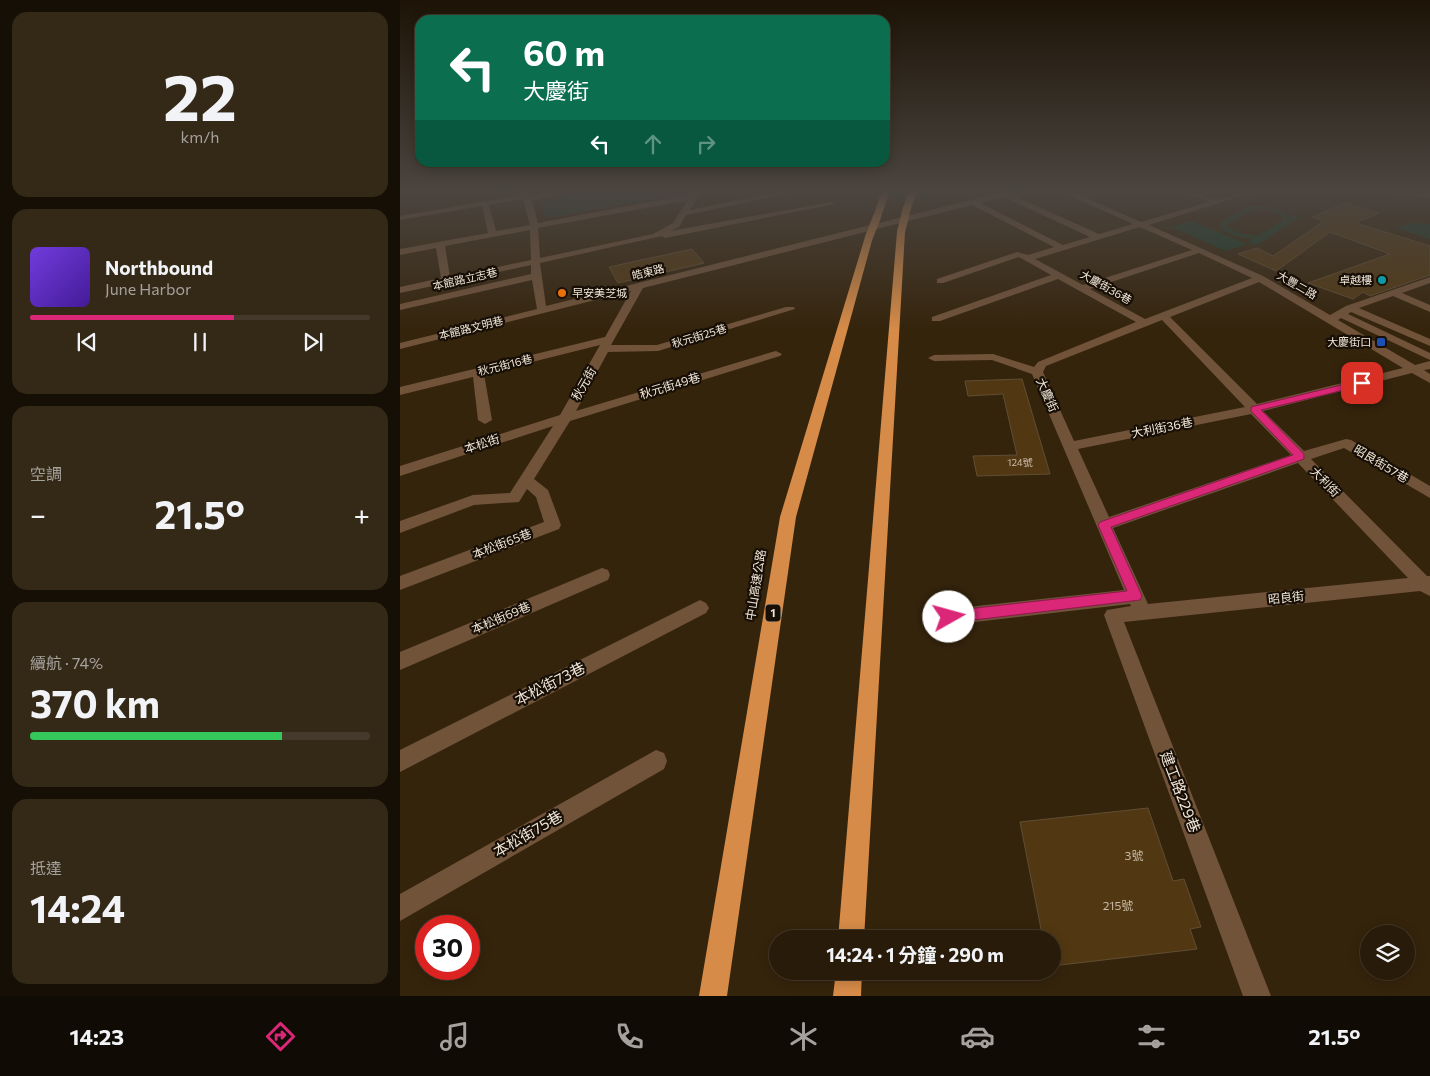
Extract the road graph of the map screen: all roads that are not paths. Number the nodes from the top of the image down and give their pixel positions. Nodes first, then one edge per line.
1 (480, 236) edge
2 (534, 236) edge
3 (654, 236) edge
4 (836, 236) edge
5 (869, 236) edge
6 (901, 236) edge
7 (1040, 236) edge
8 (1169, 236) edge
9 (1098, 237) edge
10 (440, 244) junction
11 (1062, 248) junction
12 (1200, 250) junction
13 (400, 252) edge
14 (1028, 258) junction
15 (535, 262) junction
16 (1060, 275) junction
17 (536, 276) junction
18 (1260, 278) junction
19 (446, 280) junction
20 (940, 281) dead end
21 (1430, 281) edge
22 (639, 286) junction
23 (1082, 288) junction
24 (400, 290) edge
25 (1393, 293) junction
26 (400, 307) edge
27 (1430, 308) edge
28 (790, 309) dead end
29 (542, 310) junction
30 (1341, 314) junction
31 (1164, 316) junction
32 (936, 319) dead end
33 (1145, 323) junction
34 (1430, 343) edge
35 (607, 344) junction
36 (400, 346) edge
37 (776, 354) dead end
38 (1430, 357) edge
39 (934, 358) dead end
40 (1430, 365) edge
41 (1415, 369) junction
42 (478, 372) junction
43 (1037, 372) junction
44 (1430, 379) edge
45 (400, 391) edge
46 (1254, 409) junction
47 (565, 418) junction
48 (485, 420) dead end
49 (1070, 446) junction
50 (1301, 457) junction
51 (400, 471) edge
52 (526, 480) junction
53 (1430, 493) edge
54 (1104, 525) junction
55 (400, 526) edge
56 (602, 576) dead end
57 (400, 583) edge
58 (1428, 586) edge
59 (1139, 604) junction
60 (700, 608) dead end
61 (949, 617) dead end
62 (400, 661) edge
63 (656, 760) dead end
64 (400, 761) edge
65 (400, 908) edge
66 (852, 930) edge
67 (848, 980) edge
68 (714, 996) edge
69 (847, 996) edge
70 (1257, 996) edge

1 - 10 street
2 - 15 street
3 - 15 street
4 - 22 street, 皓東路
5 - 68 highway, 中山高速公路 / 1, bridge
6 - 66 highway, bridge
7 - 11 street
8 - 12 street, 大豐二路
9 - 11 street
10 - 13 street
10 - 19 street
11 - 14 street
12 - 18 street, 大豐二路
12 - 23 street
14 - 16 street, 大慶街36巷
14 - 20 street
15 - 17 street
15 - 19 street
16 - 23 street, 大慶街36巷
16 - 32 street
17 - 26 street, 本館路立志巷
17 - 29 street
18 - 30 street, 大豐二路
18 - 31 street, 大慶街
19 - 24 street
21 - 25 street
22 - 29 street, 皓東路
22 - 35 street, 秋元街
23 - 33 street, 大慶街36巷
25 - 27 street
25 - 30 street
28 - 35 street, 秋元街25巷
29 - 36 street, 本館路文明巷
30 - 34 street
30 - 38 street
30 - 41 street, 大豐二路
31 - 33 street, 大慶街
31 - 46 street, 大利街
33 - 43 street, 大慶街
35 - 42 street, 秋元街16巷
35 - 47 street, 秋元街
37 - 47 street, 秋元街49巷
39 - 43 street
40 - 41 street, 大利街36巷
41 - 44 street, 大豐二路
41 - 46 street, 大利街36巷
42 - 45 street, 秋元街16巷
42 - 48 street
43 - 49 street, 大慶街
46 - 49 street, 大利街36巷
46 - 50 street, 大利街
47 - 51 street, 本松街
47 - 52 street, 秋元街
49 - 54 street, 大慶街
50 - 53 street, 昭良街57巷
50 - 54 street, 昭良街57巷
50 - 58 street, 大利街
52 - 55 street, 秋元街
52 - 57 street, 本松街65巷
54 - 59 street, 大慶街
56 - 62 street, 本松街69巷
58 - 59 street, 昭良街
59 - 61 street
59 - 70 street, 建工路229巷
60 - 64 street, 本松街73巷
63 - 65 street, 本松街75巷
67 - 69 highway

